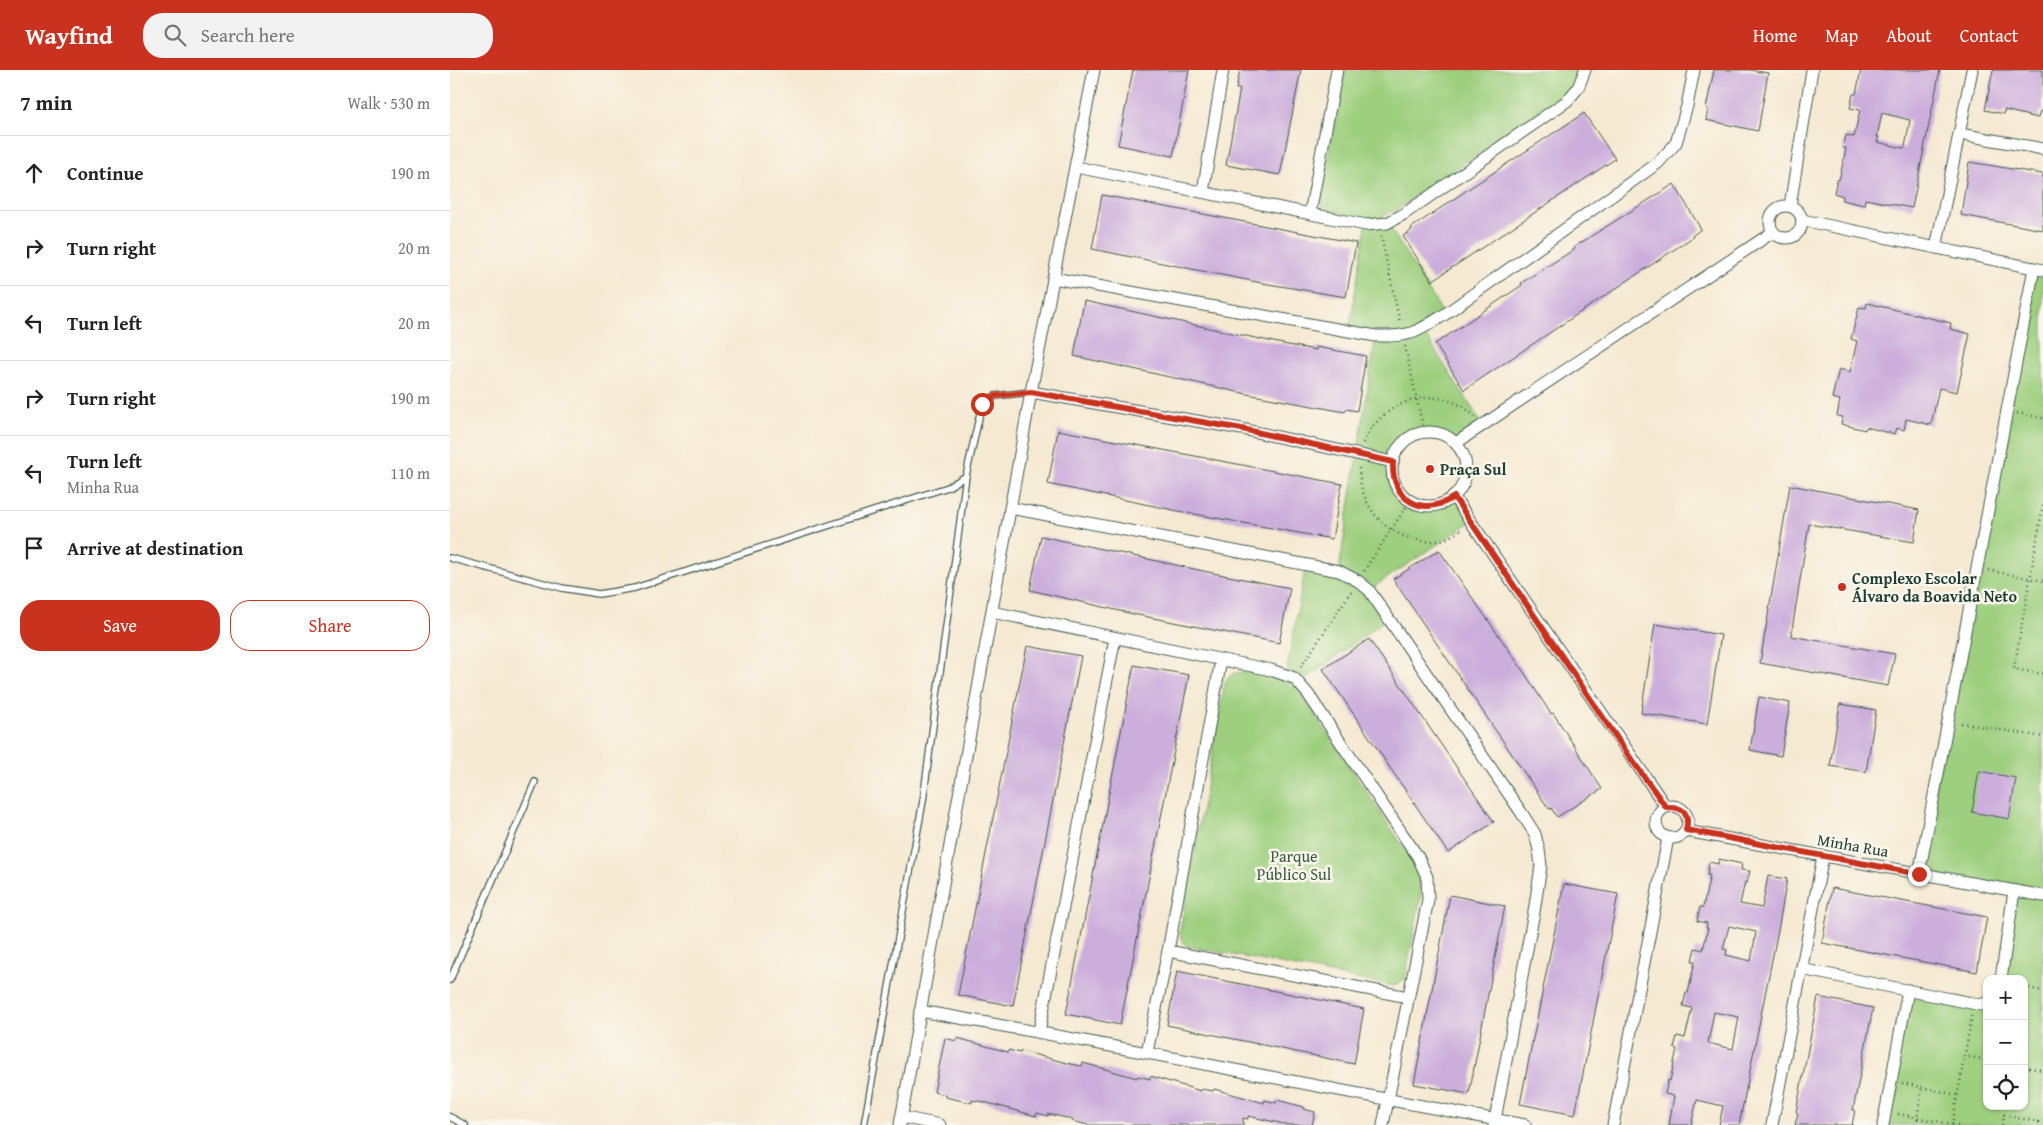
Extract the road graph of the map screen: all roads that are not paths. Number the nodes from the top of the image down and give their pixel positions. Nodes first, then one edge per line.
1 (1094, 70) edge
2 (1223, 70) edge
3 (1337, 70) edge
4 (1585, 70) edge
5 (1694, 70) edge
6 (1812, 70) edge
7 (1972, 70) edge
8 (1960, 134) junction
9 (2043, 149) edge
10 (1076, 167) junction
11 (1203, 192) junction
12 (1790, 206) junction
13 (1310, 213) junction
14 (1802, 220) junction
15 (1773, 232) junction
16 (1936, 248) junction
17 (2038, 269) edge
18 (1053, 278) junction
19 (1031, 392) junction
20 (1456, 443) junction
21 (1393, 462) junction
22 (966, 476) junction
23 (1454, 497) junction
24 (1010, 508) junction
25 (450, 558) edge
26 (992, 612) junction
27 (1115, 638) junction
28 (1222, 660) junction
29 (536, 782) dead end
30 (1666, 807) junction
31 (1686, 830) junction
32 (1668, 838) junction
33 (1823, 856) junction
34 (1919, 874) junction
35 (2014, 891) junction
36 (2043, 896) edge
37 (1168, 951) junction
38 (452, 967) edge
39 (1801, 969) junction
40 (2002, 975) edge
41 (450, 980) edge
42 (1908, 990) junction
43 (1408, 997) junction
44 (1983, 1004) edge
45 (920, 1010) junction
46 (1039, 1032) junction
47 (1147, 1052) junction
48 (1388, 1100) junction
49 (450, 1117) edge
50 (901, 1121) edge
51 (1494, 1122) edge
52 (465, 1125) edge
53 (864, 1125) edge
54 (940, 1125) edge
55 (1383, 1125) edge
56 (1525, 1125) edge
57 (1613, 1125) edge
58 (1772, 1125) edge
59 (1883, 1125) edge

1 - 10 street
2 - 11 street
3 - 13 street
4 - 13 street
5 - 18 street
6 - 12 street
7 - 8 street
8 - 9 street
8 - 16 street
10 - 11 street
10 - 18 street
11 - 13 street
12 - 14 street
12 - 15 street
14 - 15 street
14 - 16 street
15 - 20 street
16 - 17 street
17 - 34 street
18 - 19 street
19 - 21 street
19 - 22 lane
19 - 24 street
20 - 21 street
20 - 23 street
21 - 23 street
22 - 25 lane
22 - 53 lane
23 - 30 street
24 - 26 street
24 - 51 street
26 - 27 street
26 - 45 street
27 - 28 street
27 - 46 street
28 - 37 street
28 - 43 street
29 - 38 lane
30 - 31 street
30 - 32 street
31 - 32 street
31 - 33 street, Minha Rua
32 - 57 street
33 - 34 street, Minha Rua
33 - 39 street
34 - 35 street, Minha Rua
35 - 36 street, Minha Rua
35 - 40 street
37 - 43 street
37 - 47 street
38 - 41 lane
39 - 42 street
39 - 58 street
42 - 44 street
42 - 59 street
43 - 48 street
45 - 46 street
45 - 50 street
46 - 47 street
47 - 48 street
48 - 51 street
48 - 55 street
49 - 52 lane
50 - 54 street
51 - 56 street

